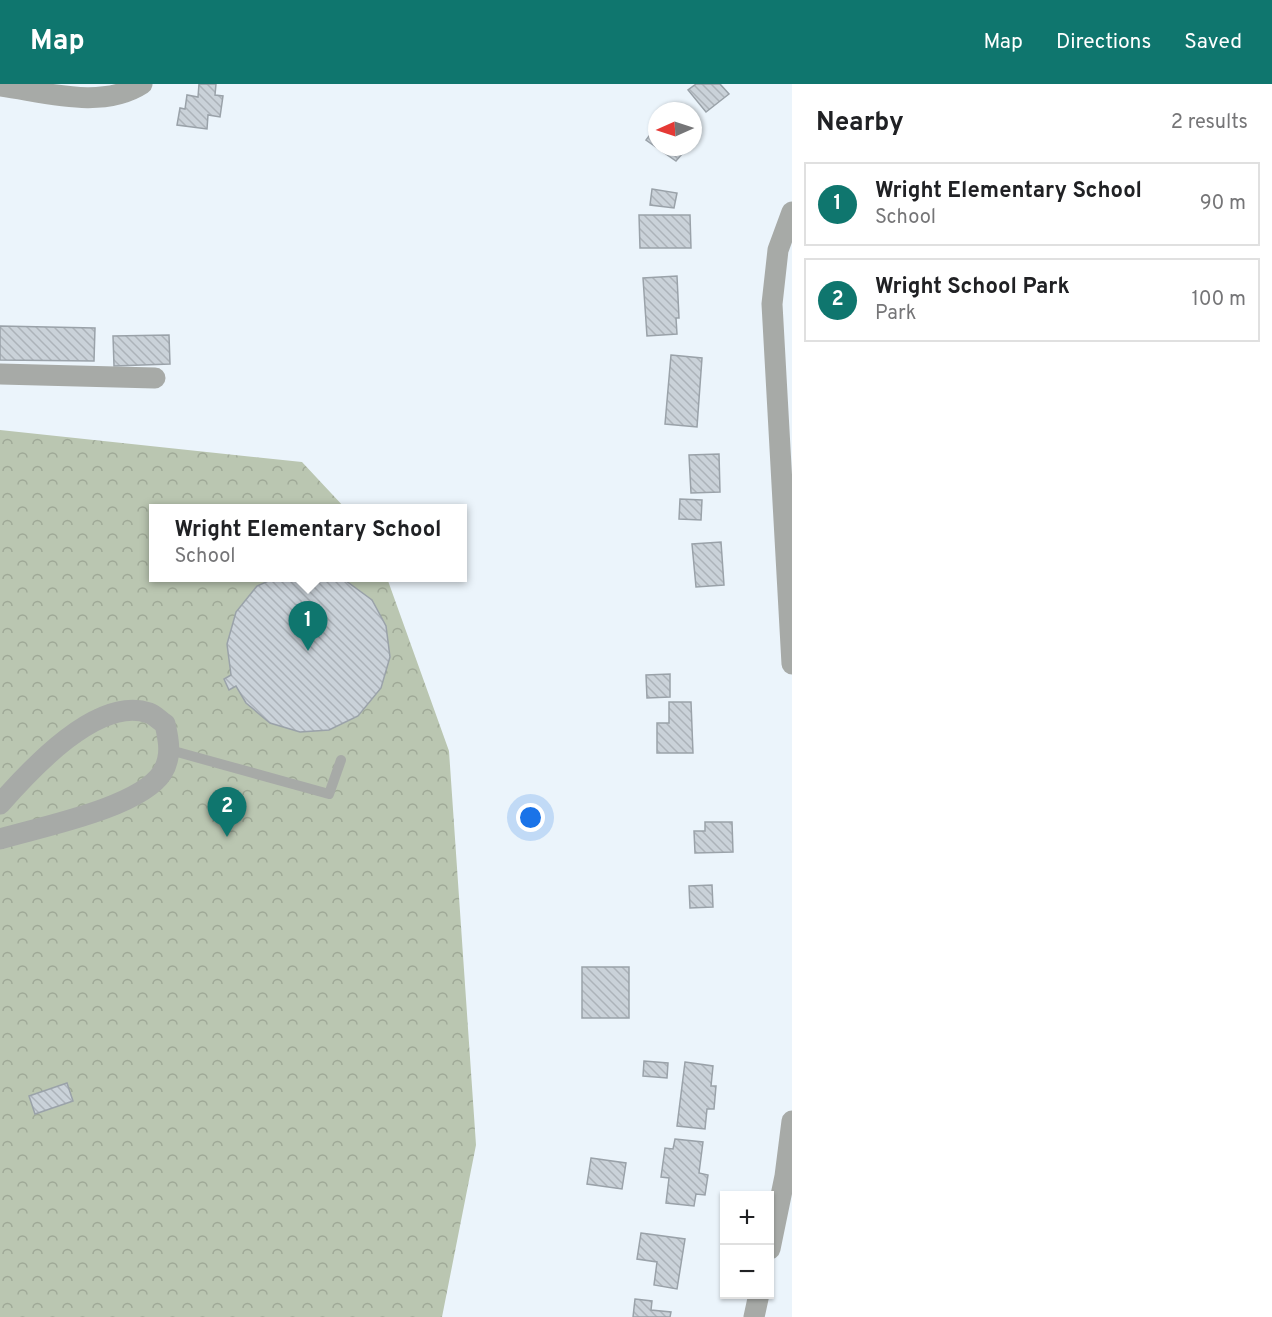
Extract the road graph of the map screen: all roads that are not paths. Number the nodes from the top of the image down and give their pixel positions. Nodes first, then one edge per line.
1 (142, 84) edge
2 (0, 86) edge
3 (24, 87) edge
4 (792, 213) edge
5 (0, 374) edge
6 (155, 378) dead end
7 (792, 664) edge
8 (170, 750) junction
9 (340, 760) dead end
10 (0, 804) edge
11 (0, 839) edge
12 (792, 1120) edge
13 (771, 1245) edge
14 (758, 1299) edge
15 (754, 1317) edge

1 - 3 street
2 - 3 street
4 - 7 street
5 - 6 street
8 - 9 lane
8 - 10 street
8 - 11 street
12 - 13 street
14 - 15 street

